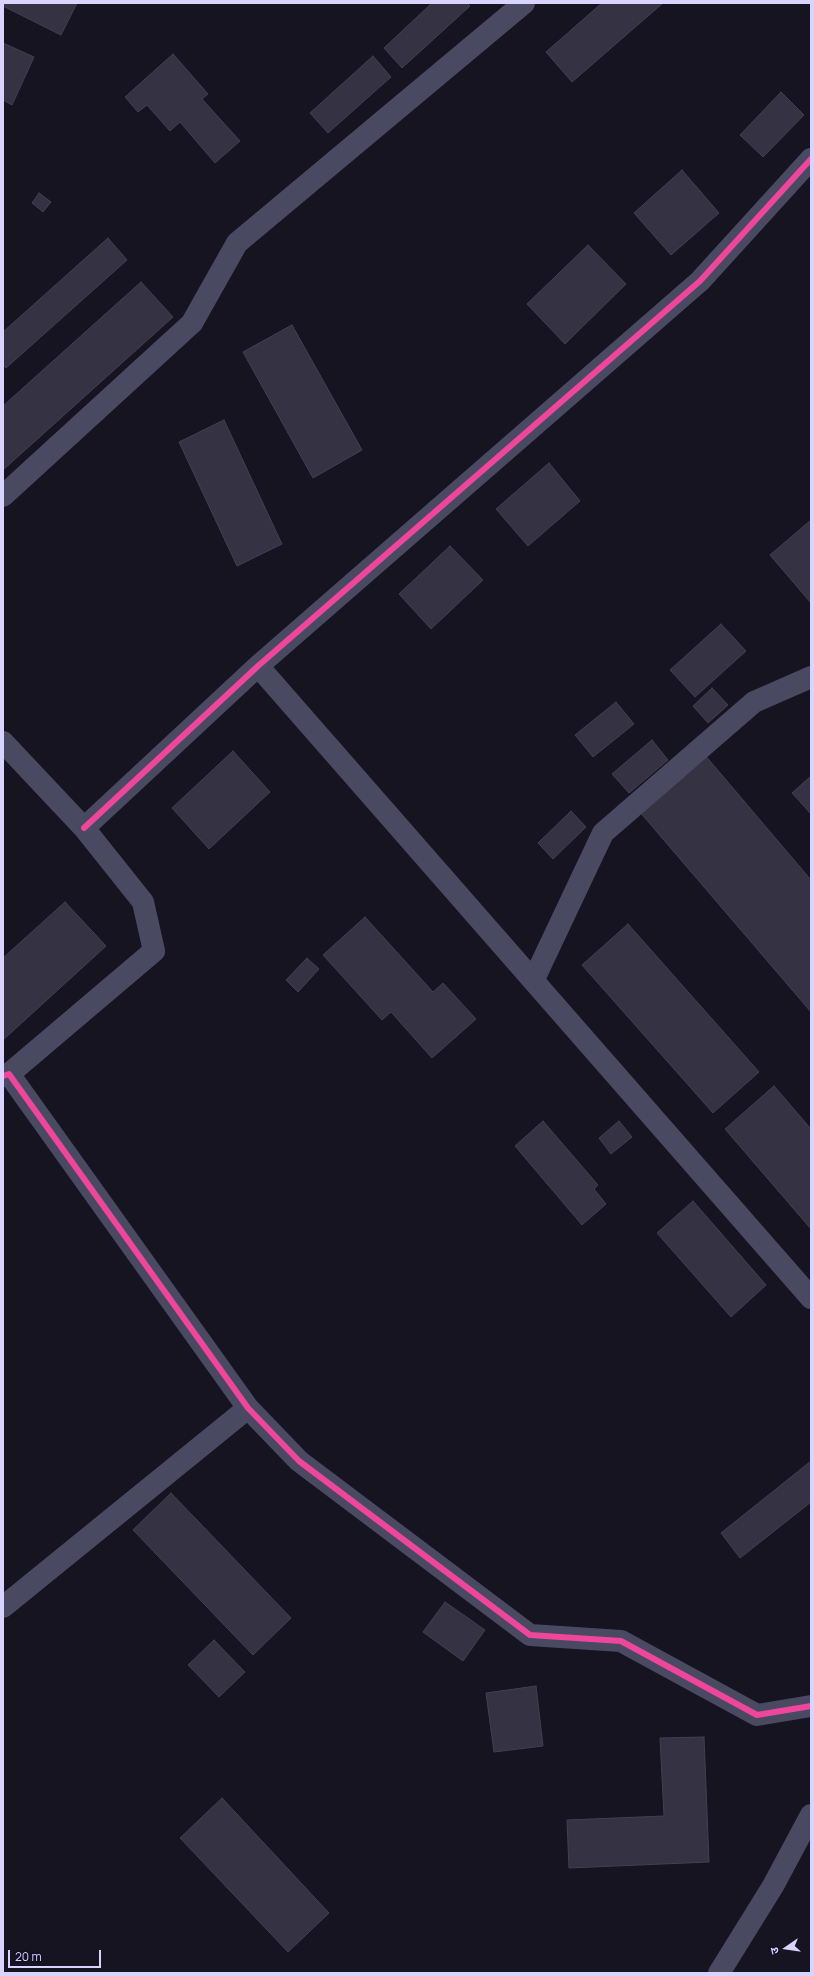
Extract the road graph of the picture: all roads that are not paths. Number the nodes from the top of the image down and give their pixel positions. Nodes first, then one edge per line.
1 (524, 3) edge
2 (811, 159) edge
3 (3, 496) edge
4 (258, 666) junction
5 (811, 677) edge
6 (3, 742) edge
7 (84, 828) junction
8 (534, 979) junction
9 (6, 1075) edge
10 (811, 1298) edge
11 (248, 1408) junction
12 (3, 1607) edge
13 (811, 1706) edge
14 (811, 1815) edge
15 (719, 1973) edge

1 - 3 street
2 - 4 street
4 - 7 street
4 - 8 street
5 - 8 street
6 - 7 street
7 - 9 street
8 - 10 street
9 - 11 street
11 - 12 street
11 - 13 street
14 - 15 street

